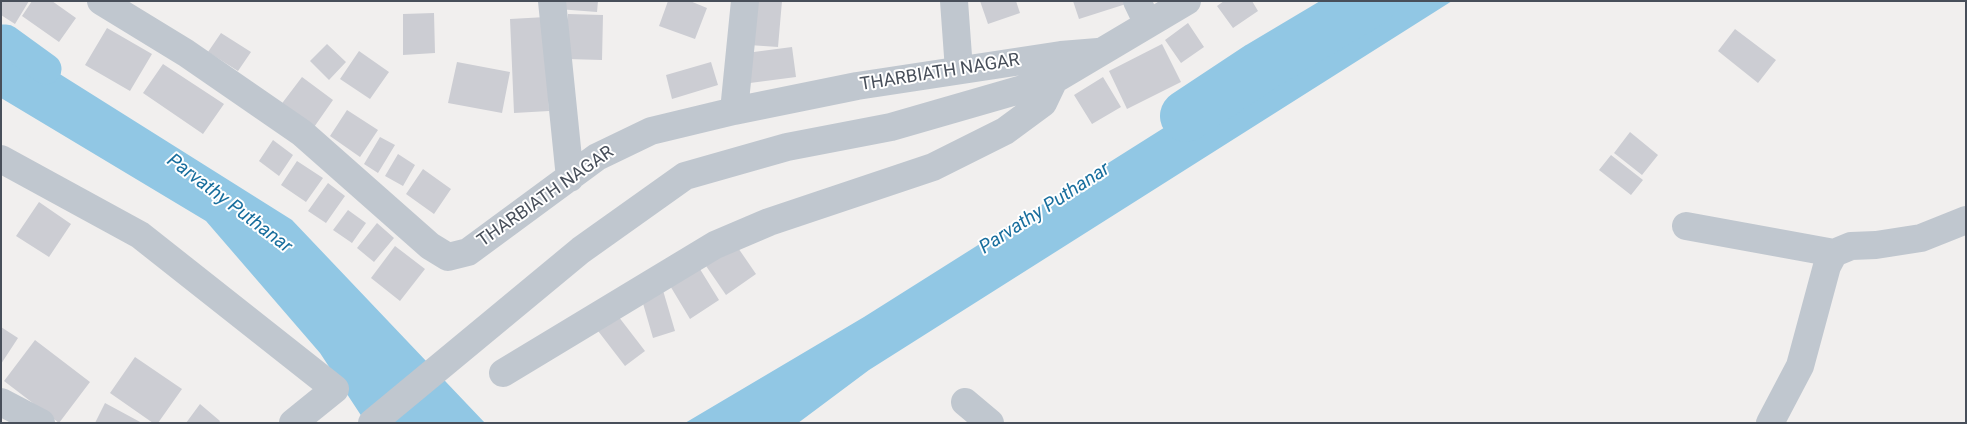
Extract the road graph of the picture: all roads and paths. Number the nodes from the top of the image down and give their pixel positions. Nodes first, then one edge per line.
1 (552, 1) edge
2 (744, 1) edge
3 (954, 1) edge
4 (1187, 1) edge
5 (108, 3) edge
6 (1142, 12) edge
7 (1098, 52) junction
8 (959, 70) junction
9 (1054, 80) junction
10 (734, 111) junction
11 (1, 158) edge
12 (570, 178) junction
13 (1966, 220) edge
14 (1686, 226) dead end
15 (1834, 253) junction
16 (503, 373) dead end
17 (1, 402) edge
18 (965, 402) dead end
19 (40, 423) edge
20 (294, 423) edge
21 (372, 423) edge
22 (990, 423) edge
23 (1770, 423) edge

1 - 12 street
2 - 10 street
3 - 8 street
4 - 6 street
5 - 12 street, THARBIATH NAGAR
6 - 7 street
7 - 8 street, THARBIATH NAGAR
7 - 9 street
8 - 10 street, THARBIATH NAGAR
9 - 16 street
9 - 21 street
10 - 12 street, THARBIATH NAGAR
11 - 20 street
13 - 15 street
14 - 15 street
15 - 23 street
17 - 19 street
18 - 22 street

